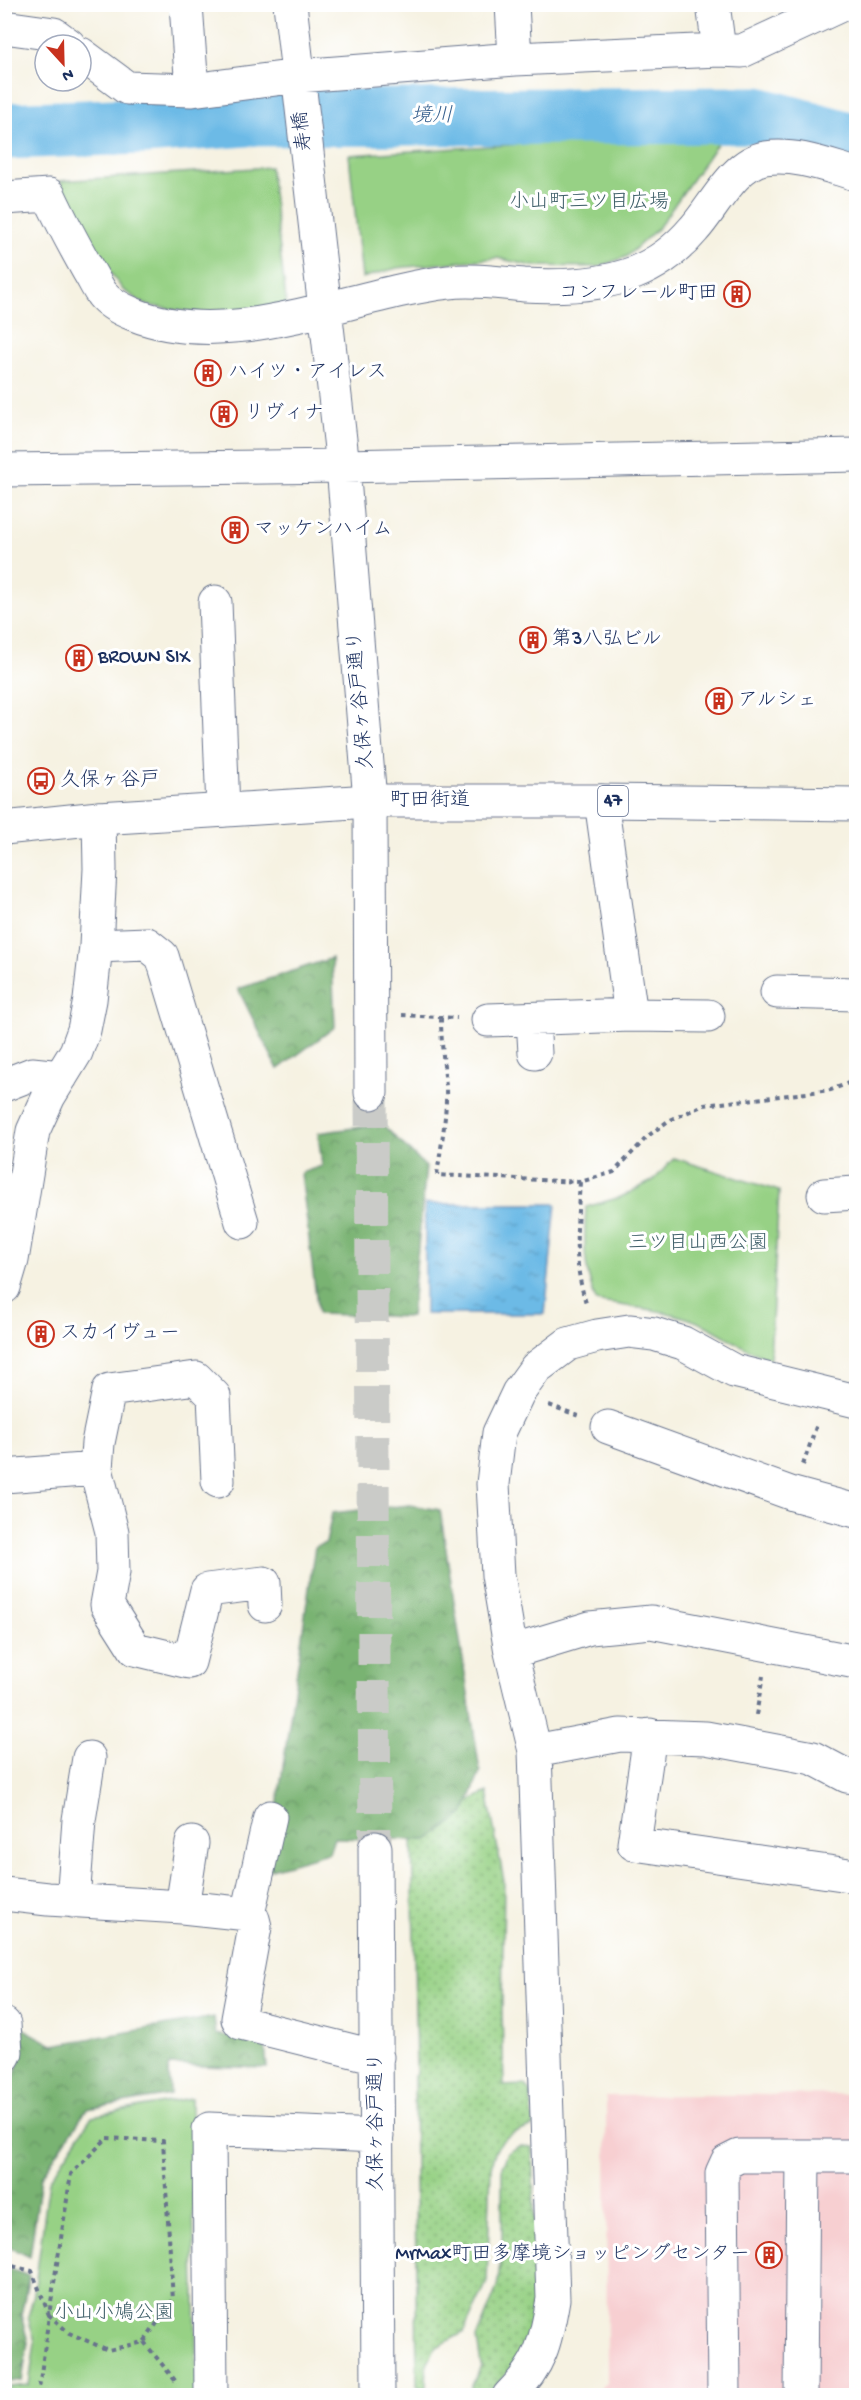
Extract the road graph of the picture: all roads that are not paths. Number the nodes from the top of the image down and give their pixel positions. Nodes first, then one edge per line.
1 (186, 4) edge
2 (290, 4) edge
3 (512, 4) edge
4 (713, 4) edge
5 (843, 4) edge
6 (4, 27) edge
7 (47, 33) edge
8 (730, 51) junction
9 (514, 59) junction
10 (93, 63) edge
11 (299, 82) junction
12 (192, 90) junction
13 (856, 174) edge
14 (4, 198) edge
15 (326, 308) junction
16 (856, 455) edge
17 (343, 466) junction
18 (4, 470) edge
19 (215, 602) dead end
20 (370, 801) junction
21 (601, 801) junction
22 (856, 804) edge
23 (223, 810) junction
24 (99, 818) junction
25 (4, 828) edge
26 (96, 946) junction
27 (777, 992) dead end
28 (856, 994) edge
29 (631, 1015) junction
30 (708, 1016) dead end
31 (474, 1019) road end
32 (533, 1019) junction
33 (535, 1053) dead end
34 (61, 1077) junction
35 (4, 1085) edge
36 (370, 1093) tunnel mouth
37 (856, 1193) edge
38 (824, 1195) dead end
39 (242, 1222) dead end
40 (4, 1287) edge
41 (842, 1397) edge
42 (608, 1427) road end
43 (96, 1469) junction
44 (4, 1476) edge
45 (218, 1480) dead end
46 (856, 1511) edge
47 (265, 1605) dead end
48 (511, 1652) junction
49 (856, 1662) edge
50 (651, 1735) junction
51 (536, 1751) junction
52 (89, 1758) dead end
53 (856, 1777) edge
54 (270, 1817) dead end
55 (192, 1843) dead end
56 (375, 1848) tunnel mouth
57 (856, 1876) edge
58 (4, 1894) edge
59 (73, 1901) junction
60 (182, 1907) junction
61 (248, 1914) junction
62 (4, 2024) edge
63 (4, 2056) edge
64 (377, 2057) junction
65 (377, 2136) junction
66 (803, 2156) junction
67 (856, 2156) edge
68 (197, 2392) edge
69 (378, 2396) edge
70 (510, 2396) edge
71 (724, 2396) edge
72 (801, 2396) edge

1 - 12 street
2 - 11 street, 寿橋
3 - 9 street
4 - 8 street
5 - 8 street
6 - 7 street
8 - 9 street
9 - 11 street
10 - 12 street
11 - 12 street
11 - 15 street, 寿橋
13 - 15 street
14 - 15 street
15 - 17 street, 久保ヶ谷戸通り
16 - 17 street
17 - 18 street
17 - 20 street, 久保ヶ谷戸通り
19 - 23 street
20 - 21 street, 町田街道 / 47
20 - 23 street, 町田街道 / 47
20 - 36 street, 久保ヶ谷戸通り
21 - 22 street, 町田街道 / 47
21 - 29 street
23 - 24 street, 町田街道 / 47
24 - 25 street, 町田街道 / 47
24 - 26 street
26 - 34 street
26 - 39 street
27 - 28 street
29 - 30 street
29 - 32 street
31 - 32 street
32 - 33 street
34 - 35 street
34 - 40 street
37 - 38 street
41 - 48 street
42 - 46 street
43 - 44 street
43 - 45 street
43 - 47 street
48 - 49 street
48 - 51 street
50 - 51 street
50 - 53 street
50 - 57 street
51 - 70 street
52 - 59 street
54 - 61 street
55 - 60 street
56 - 64 street, 久保ヶ谷戸通り
58 - 59 street
59 - 60 street
60 - 61 street
61 - 64 street
62 - 63 street
64 - 65 street, 久保ヶ谷戸通り
65 - 68 street
65 - 69 street, 久保ヶ谷戸通り
66 - 67 street
66 - 71 street
66 - 72 street

